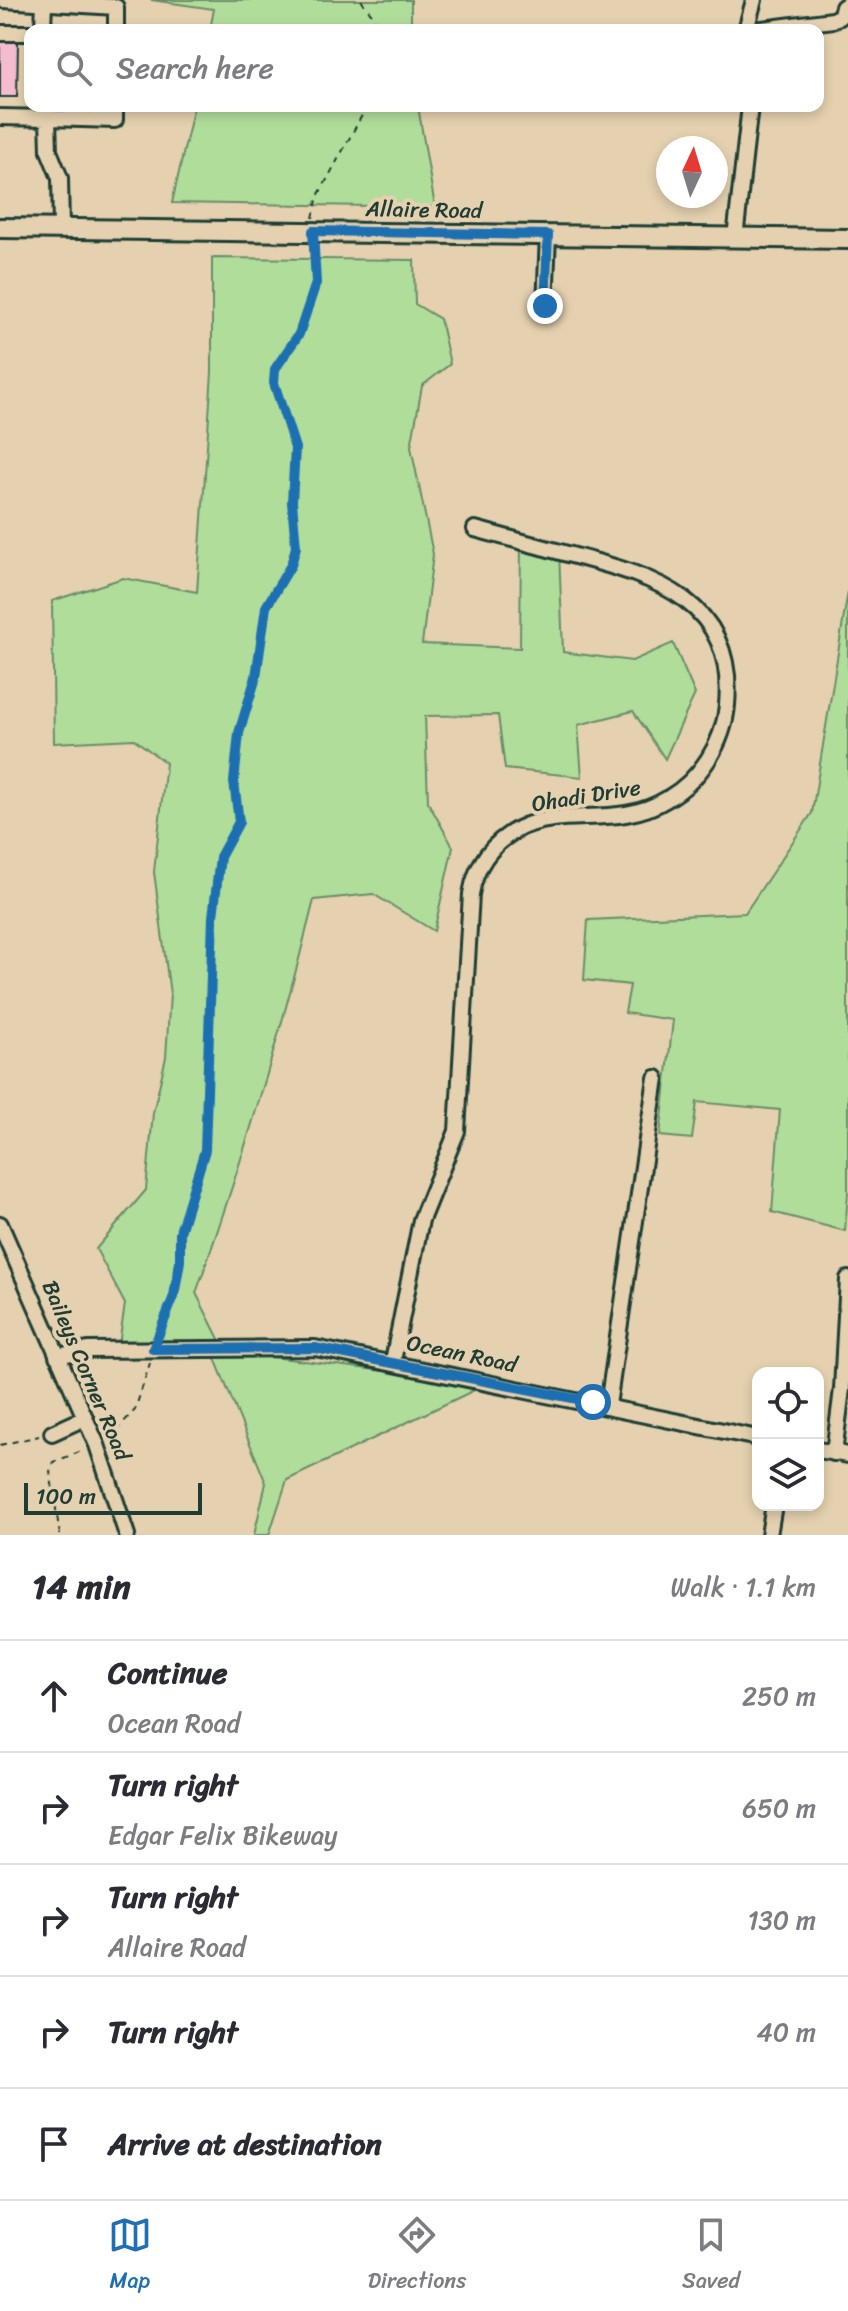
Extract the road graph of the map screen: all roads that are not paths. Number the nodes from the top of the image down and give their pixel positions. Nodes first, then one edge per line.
1 (754, 0) edge
2 (2, 1) edge
3 (44, 2) edge
4 (848, 4) edge
5 (43, 24) edge
6 (116, 24) edge
7 (748, 24) edge
8 (801, 24) edge
9 (0, 33) edge
10 (24, 33) edge
11 (48, 112) edge
12 (115, 112) edge
13 (749, 112) edge
14 (0, 117) edge
15 (0, 228) edge
16 (61, 228) junction
17 (548, 235) junction
18 (735, 238) junction
19 (848, 239) edge
20 (545, 306) dead end
21 (475, 529) dead end
22 (656, 1078) dead end
23 (0, 1224) edge
24 (848, 1279) edge
25 (57, 1356) junction
26 (393, 1361) junction
27 (608, 1405) junction
28 (85, 1418) junction
29 (52, 1433) road end
30 (752, 1437) edge
31 (841, 1454) edge
32 (773, 1511) edge
33 (127, 1535) edge
34 (769, 1535) edge

1 - 7 street
2 - 3 street
3 - 5 street
3 - 6 street
4 - 8 street
9 - 10 street
11 - 12 street
11 - 14 street
11 - 16 street
13 - 18 street
15 - 16 main road, Allaire Road
16 - 17 main road, Allaire Road
17 - 18 main road, Allaire Road
17 - 20 street
18 - 19 main road, Allaire Road
21 - 26 street, Ohadi Drive
22 - 27 street
23 - 25 street, Baileys Corner Road
24 - 31 street
25 - 26 street, Ocean Road
25 - 28 street, Baileys Corner Road
26 - 27 street, Ocean Road
27 - 30 street, Ocean Road
28 - 29 street
28 - 33 street, Baileys Corner Road
32 - 34 street

